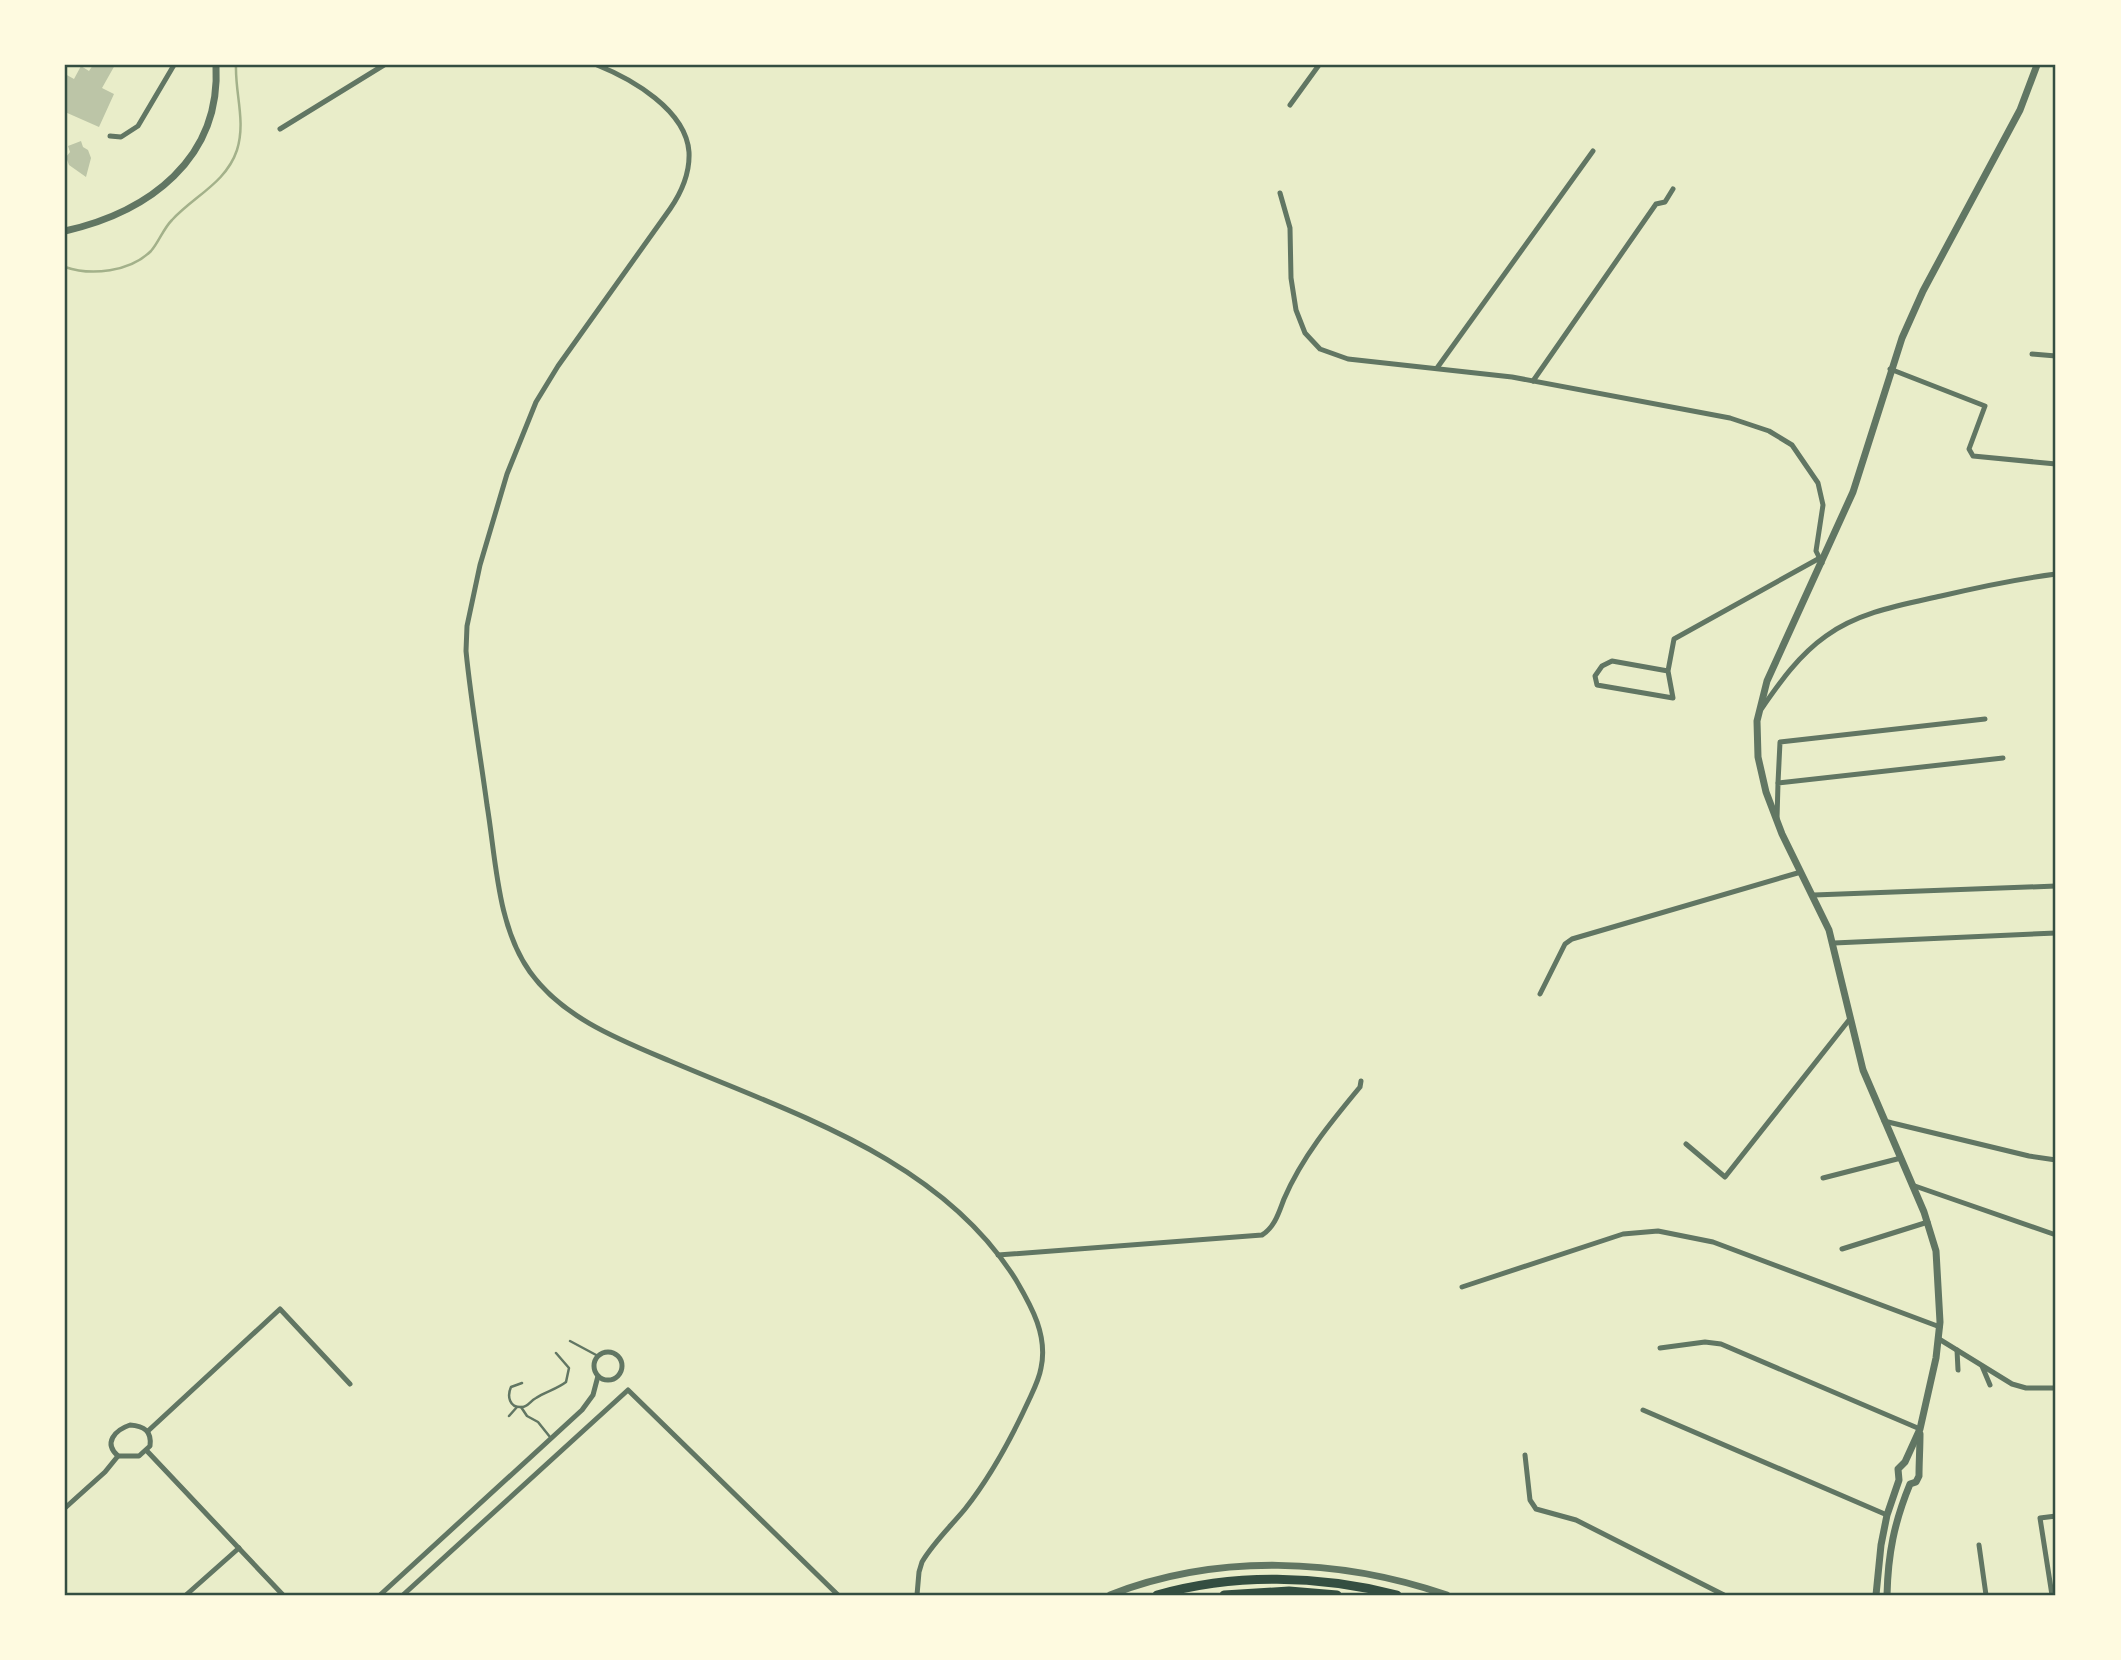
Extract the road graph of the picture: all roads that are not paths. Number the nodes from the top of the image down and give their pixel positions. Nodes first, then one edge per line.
1 (174, 65) edge
2 (216, 65) edge
3 (384, 65) edge
4 (597, 65) edge
5 (1319, 65) edge
6 (2037, 65) edge
7 (1290, 105) dead end
8 (279, 129) dead end
9 (110, 136) dead end
10 (1593, 150) dead end
11 (1673, 189) dead end
12 (1280, 193) dead end
13 (65, 231) edge
14 (2032, 354) dead end
15 (2056, 355) edge
16 (1437, 368) junction
17 (1890, 369) junction
18 (1533, 381) junction
19 (2056, 464) edge
20 (1820, 561) junction
21 (2056, 574) edge
22 (1668, 671) junction
23 (1758, 713) junction
24 (1985, 719) dead end
25 (2003, 758) dead end
26 (1779, 783) junction
27 (1777, 823) junction
28 (1801, 872) junction
29 (2056, 886) edge
30 (1814, 895) junction
31 (2056, 933) edge
32 (1834, 943) junction
33 (1540, 994) dead end
34 (1849, 1020) junction
35 (1361, 1081) dead end
36 (1884, 1121) junction
37 (1686, 1144) dead end
38 (1901, 1158) junction
39 (2056, 1160) edge
40 (1823, 1178) dead end
41 (1912, 1185) junction
42 (1927, 1222) junction
43 (2056, 1235) edge
44 (1843, 1249) dead end
45 (998, 1255) junction
46 (1462, 1287) dead end
47 (1940, 1327) junction
48 (1939, 1339) junction
49 (570, 1341) dead end
50 (1660, 1348) dead end
51 (1957, 1350) junction
52 (556, 1353) dead end
53 (598, 1356) junction
54 (1982, 1366) junction
55 (1958, 1370) dead end
56 (598, 1376) junction
57 (617, 1376) junction
58 (522, 1383) dead end
59 (350, 1384) dead end
60 (1990, 1385) dead end
61 (2056, 1388) edge
62 (628, 1390) junction
63 (519, 1407) junction
64 (1643, 1410) dead end
65 (509, 1416) dead end
66 (1920, 1429) junction
67 (148, 1430) junction
68 (551, 1439) junction
69 (147, 1451) junction
70 (1525, 1455) dead end
71 (118, 1456) junction
72 (1905, 1462) junction
73 (1917, 1466) junction
74 (1899, 1480) junction
75 (1910, 1484) junction
76 (65, 1508) edge
77 (1887, 1515) junction
78 (2056, 1516) edge
79 (1979, 1545) dead end
80 (239, 1548) junction
81 (415, 1564) junction
82 (425, 1575) junction
83 (186, 1595) edge
84 (283, 1595) edge
85 (380, 1595) edge
86 (403, 1595) edge
87 (838, 1595) edge
88 (917, 1595) edge
89 (1110, 1595) edge
90 (1157, 1595) edge
91 (1224, 1595) edge
92 (1337, 1595) edge
93 (1397, 1595) edge
94 (1447, 1595) edge
95 (1724, 1595) edge
96 (1876, 1595) edge
97 (1887, 1595) edge
98 (1986, 1595) edge
99 (2052, 1595) edge

1 - 9 street
2 - 13 street
3 - 8 street
4 - 45 street
5 - 7 street
6 - 17 street
10 - 16 street
11 - 18 street
12 - 16 street
14 - 15 street
16 - 18 street
17 - 19 street
17 - 20 street
18 - 20 street
20 - 22 street
20 - 23 street
21 - 23 street
22 - 22 street
23 - 27 street
24 - 26 street
25 - 26 street
26 - 27 street
27 - 28 street
28 - 30 street
28 - 33 street
29 - 30 street
30 - 32 street
31 - 32 street
32 - 34 street
34 - 36 street
34 - 37 street
35 - 45 street
36 - 38 street
36 - 39 street
38 - 40 street
38 - 41 street
41 - 42 street
41 - 43 street
42 - 44 street
42 - 47 street
45 - 88 street
46 - 47 street
47 - 48 street
48 - 51 street
48 - 66 street
49 - 53 lane
50 - 66 street
51 - 54 street
51 - 55 street
52 - 63 lane
53 - 56 street
53 - 57 street
54 - 60 street
54 - 61 street
56 - 57 street
56 - 68 street
57 - 62 street
58 - 63 lane
59 - 67 street
62 - 82 street
62 - 87 street
63 - 65 lane
63 - 68 lane
64 - 77 street
66 - 72 street
66 - 73 street
67 - 69 street
67 - 71 street
68 - 81 street
69 - 71 street
69 - 80 street
70 - 95 street
71 - 76 street
72 - 73 street
72 - 74 street
73 - 75 street
74 - 75 street
74 - 77 street
75 - 97 street
77 - 96 street
78 - 99 street
79 - 98 street
80 - 83 street
80 - 84 street
81 - 82 street
81 - 85 street
82 - 86 street
89 - 94 street
90 - 93 highway
91 - 92 highway

